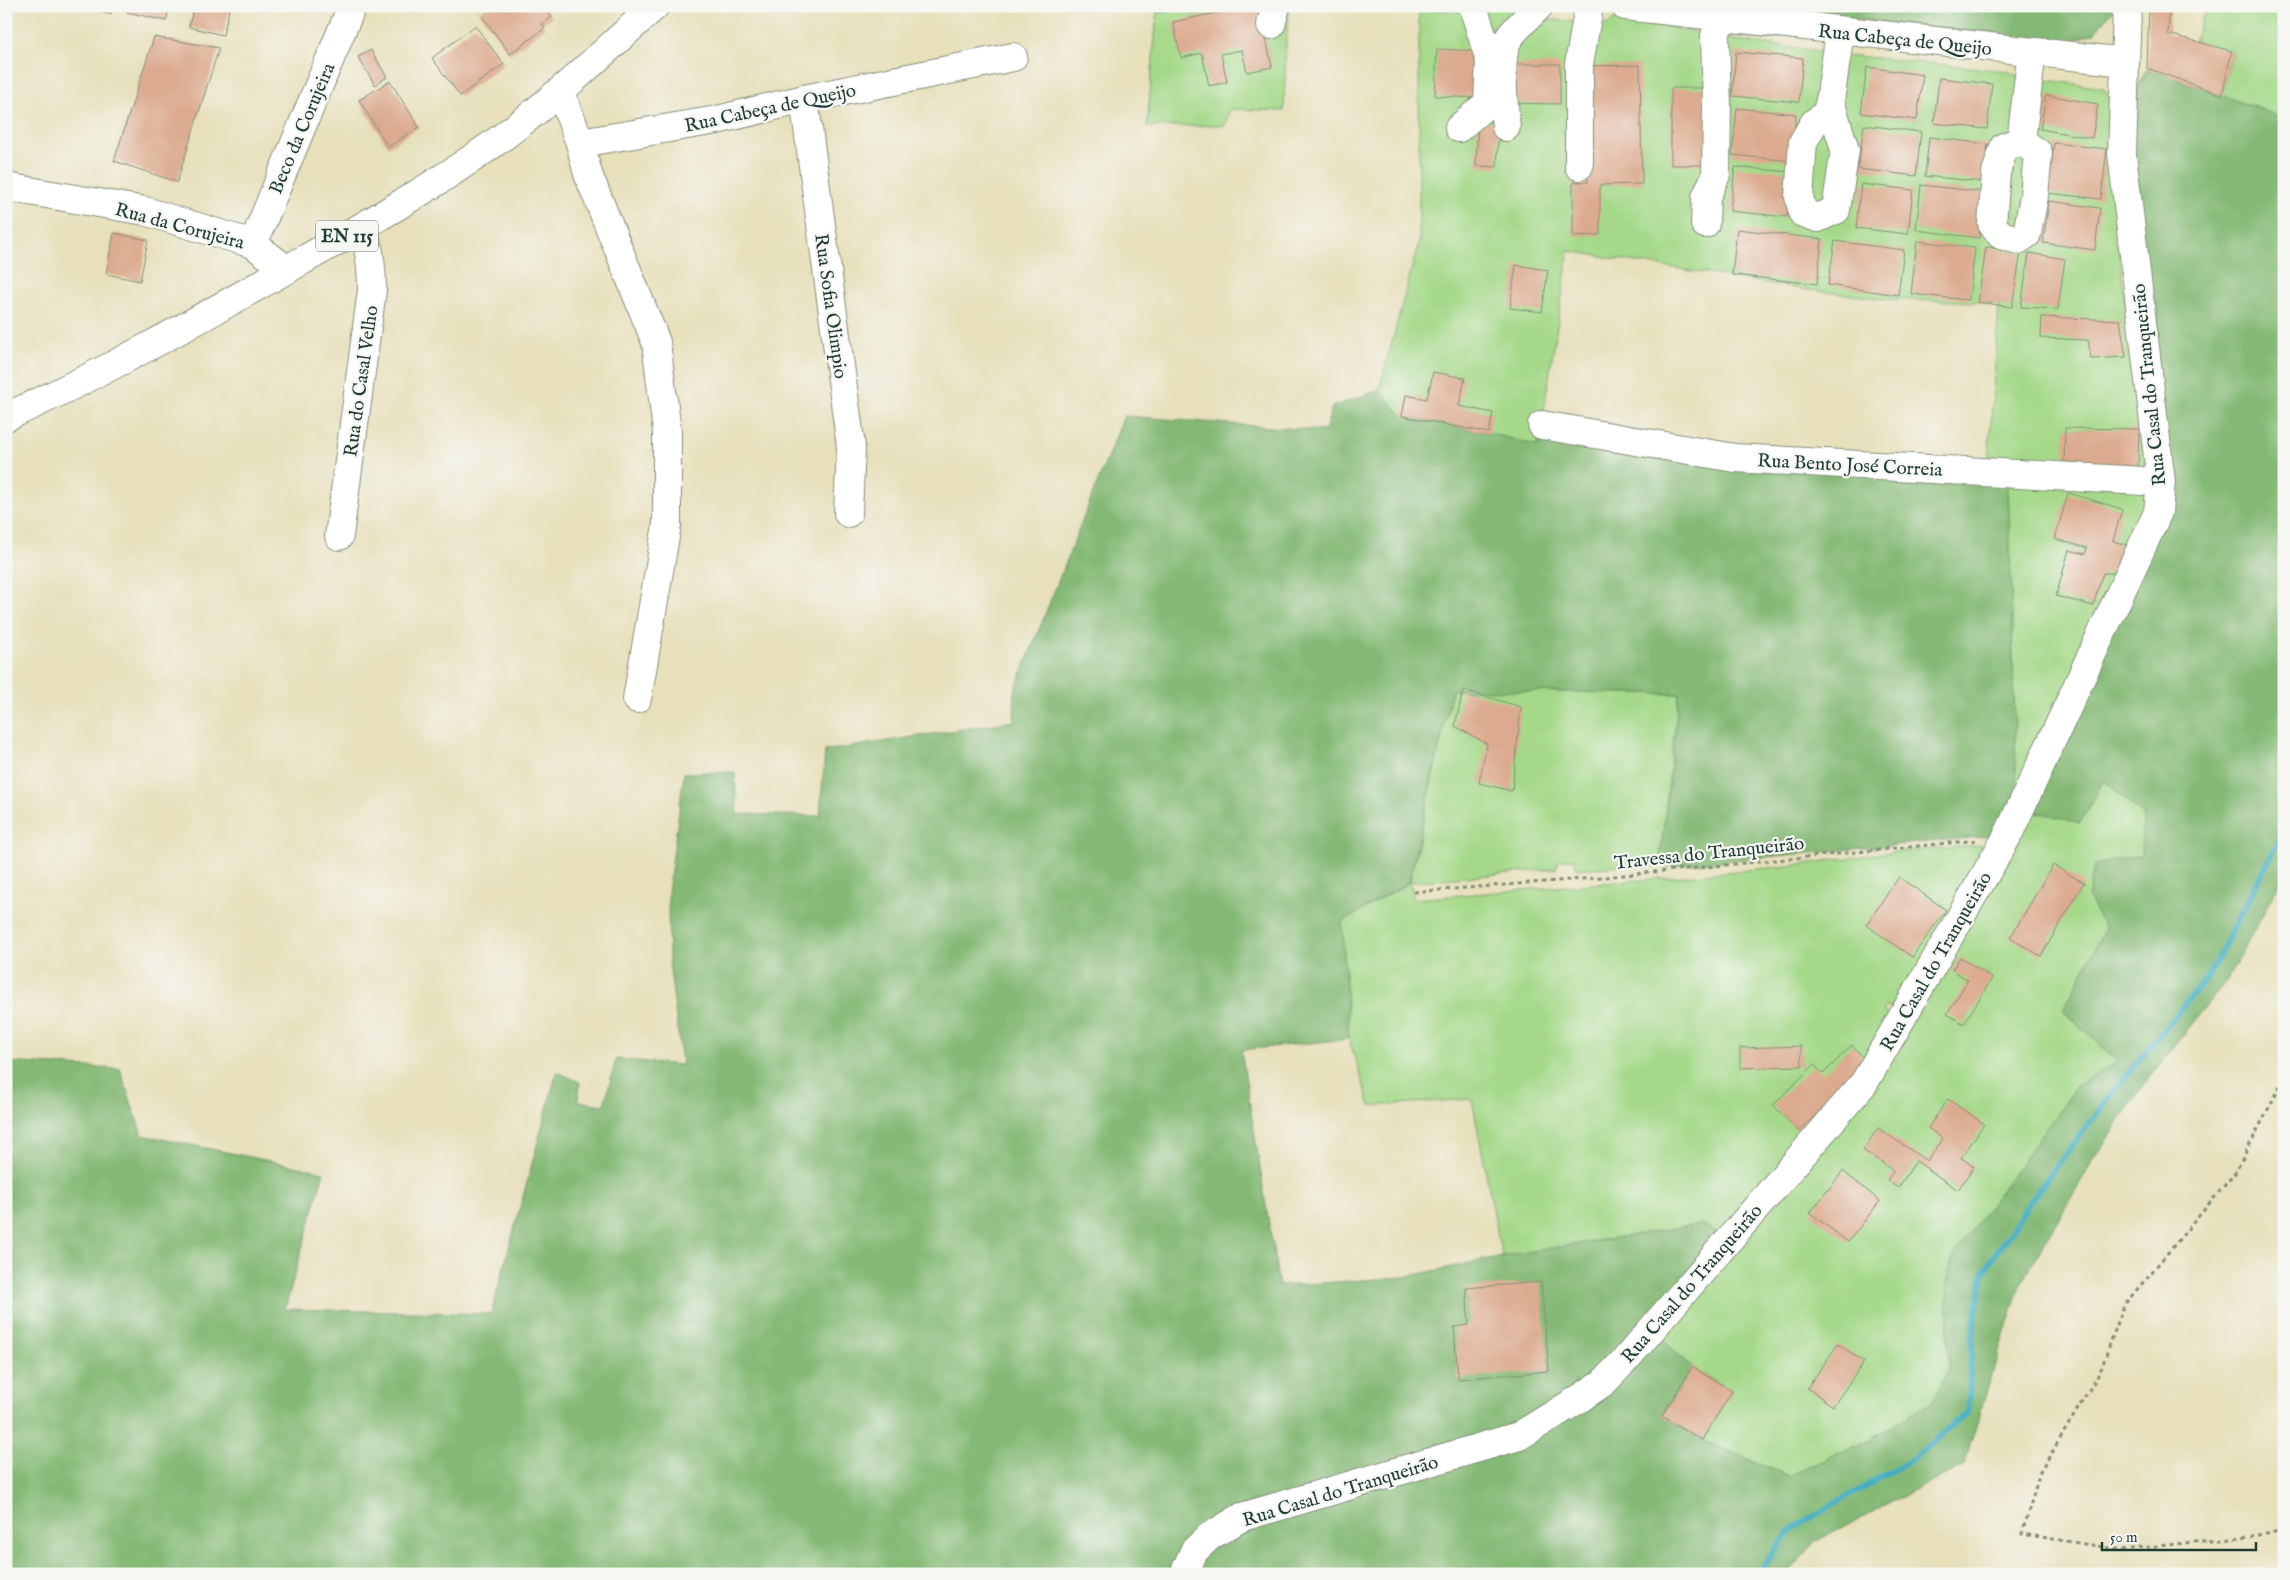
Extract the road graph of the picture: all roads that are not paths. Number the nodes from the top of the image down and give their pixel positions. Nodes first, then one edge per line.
1 (655, 6) edge
2 (1473, 6) edge
3 (1539, 6) edge
4 (1589, 6) edge
5 (1624, 6) edge
6 (2127, 6) edge
7 (349, 13) dead end
8 (1721, 18) junction
9 (1840, 32) junction
10 (2032, 52) junction
11 (1013, 57) dead end
12 (2125, 62) junction
13 (555, 95) junction
14 (804, 99) junction
15 (1830, 101) dead end
16 (1506, 127) dead end
17 (1460, 128) dead end
18 (2021, 141) dead end
19 (580, 143) junction
20 (1579, 166) dead end
21 (6, 187) edge
22 (1705, 224) dead end
23 (362, 227) junction
24 (252, 244) junction
25 (287, 270) junction
26 (6, 417) edge
27 (1542, 424) dead end
28 (2161, 482) junction
29 (848, 514) dead end
30 (339, 536) dead end
31 (638, 698) dead end
32 (1184, 1574) edge

1 - 13 street, EN 115
2 - 17 street
3 - 16 street
4 - 20 street
5 - 8 street, Rua Cabeça de Queijo
6 - 12 street, Rua Casal do Tranqueirão
7 - 24 street, Beco da Corujeira
8 - 9 street, Rua Cabeça de Queijo
8 - 22 street
9 - 10 street, Rua Cabeça de Queijo
9 - 15 street
10 - 12 street, Rua Cabeça de Queijo
10 - 18 street
11 - 14 street, Rua Cabeça de Queijo
12 - 28 street, Rua Casal do Tranqueirão
13 - 19 street
13 - 23 street, EN 115
14 - 19 street, Rua Cabeça de Queijo
14 - 29 street, Rua Sofia Olimpio
19 - 31 street
21 - 24 street, Rua da Corujeira
23 - 25 street, EN 115
23 - 30 street, Rua do Casal Velho
24 - 25 street, Rua da Corujeira
25 - 26 street, EN 115
27 - 28 street, Rua Bento José Correia
28 - 32 street, Rua Casal do Tranqueirão

